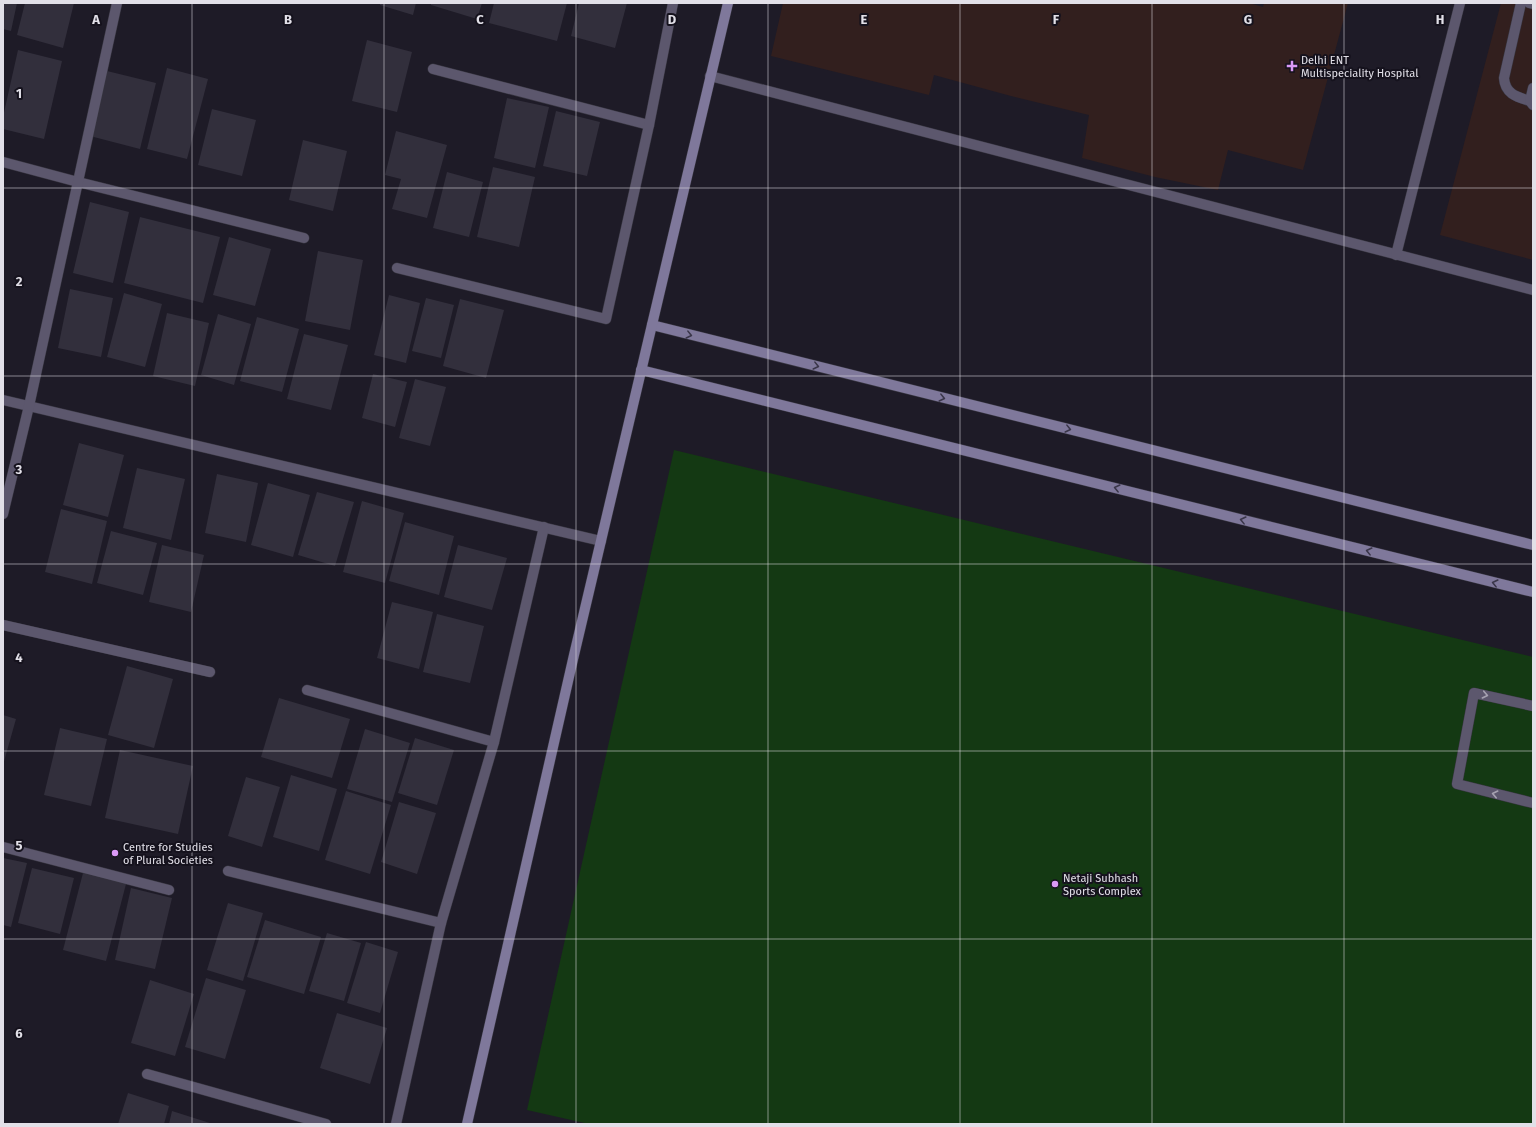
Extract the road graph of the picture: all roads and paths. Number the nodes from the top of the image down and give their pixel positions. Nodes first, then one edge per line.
1 (117, 3) edge
2 (673, 3) edge
3 (728, 3) edge
4 (1460, 3) edge
5 (1521, 3) edge
6 (1529, 3) edge
7 (1533, 4) edge
8 (433, 69) dead end
9 (710, 76) junction
10 (1533, 88) edge
11 (1532, 103) edge
12 (648, 125) junction
13 (3, 162) edge
14 (78, 182) junction
15 (304, 238) dead end
16 (1396, 255) junction
17 (397, 268) dead end
18 (1533, 290) edge
19 (652, 325) junction
20 (641, 370) junction
21 (3, 400) edge
22 (28, 406) junction
23 (3, 514) edge
24 (544, 527) junction
25 (601, 541) junction
26 (1533, 545) edge
27 (1533, 592) edge
28 (3, 625) edge
29 (210, 672) dead end
30 (307, 690) dead end
31 (1533, 706) edge
32 (494, 742) junction
33 (1533, 803) edge
34 (3, 847) edge
35 (228, 871) dead end
36 (168, 890) dead end
37 (441, 923) junction
38 (147, 1074) dead end
39 (326, 1124) edge
40 (396, 1124) edge
41 (467, 1124) edge

1 - 14 street
2 - 12 street
3 - 9 street
4 - 16 street
5 - 11 street
6 - 7 street
8 - 12 street
9 - 16 street
9 - 19 street
10 - 11 street
12 - 17 street
13 - 14 street
14 - 15 street
14 - 22 street
16 - 18 street
19 - 20 street
19 -> 26 street
20 - 25 street
27 -> 20 street
21 - 22 street
22 - 23 street
22 - 24 street
24 - 25 street
24 - 32 street
25 - 41 street
28 - 29 street
30 - 32 street
33 -> 31 street
32 - 37 street
34 - 36 street
35 - 37 street
37 - 40 street
38 - 39 street

